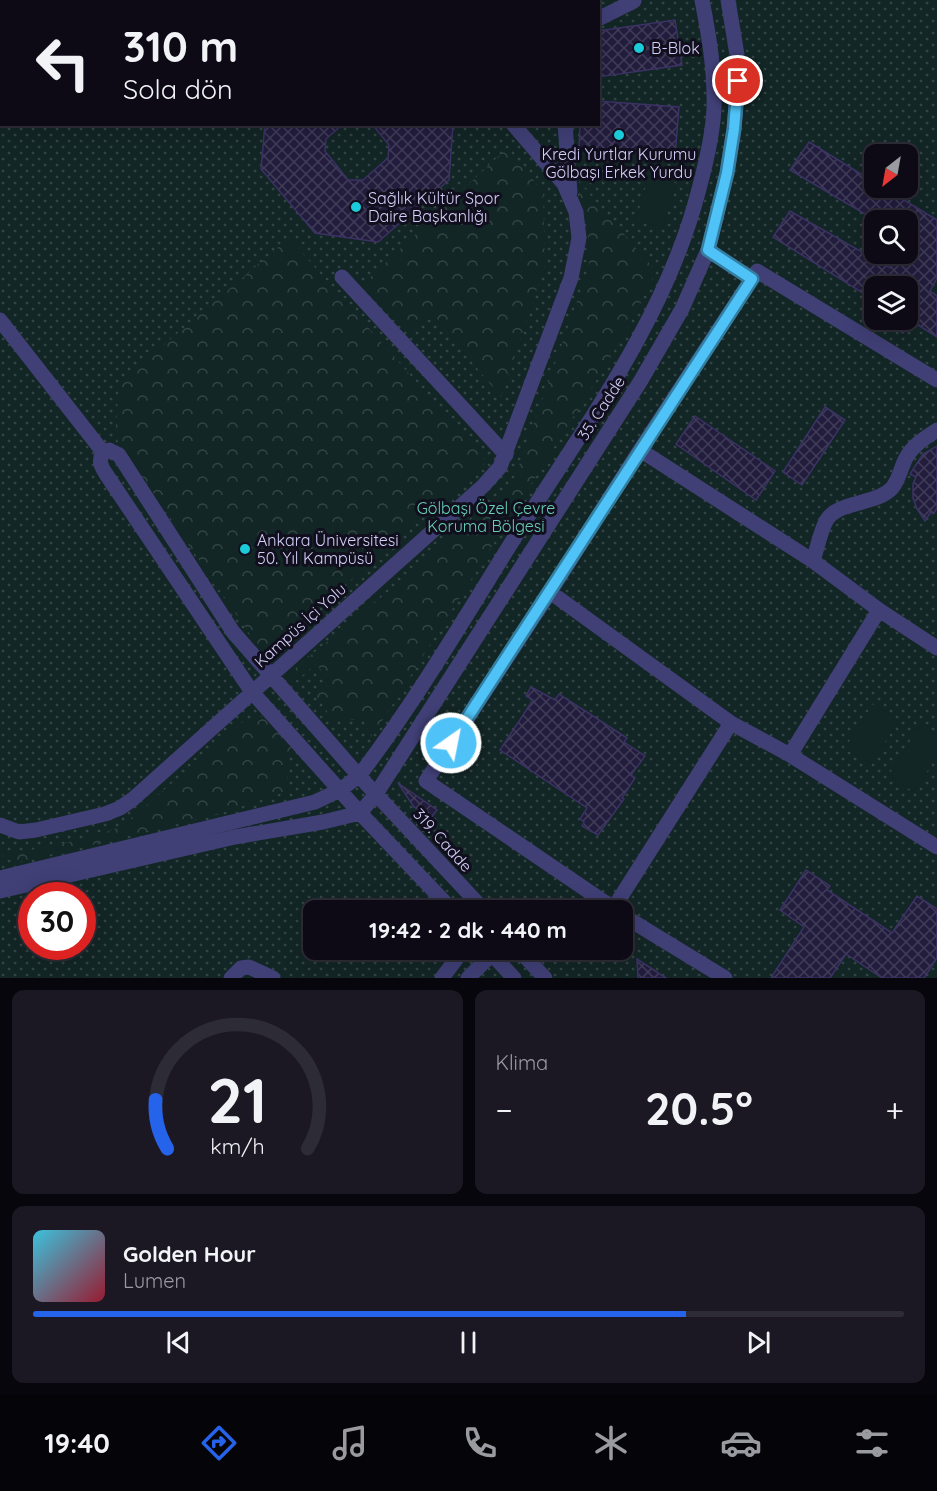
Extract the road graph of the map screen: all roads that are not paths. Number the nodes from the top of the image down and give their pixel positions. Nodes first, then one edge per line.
1 (702, 0) edge
2 (728, 0) edge
3 (634, 1) edge
4 (600, 19) edge
5 (515, 126) edge
6 (565, 126) edge
7 (570, 198) junction
8 (708, 250) junction
9 (342, 277) dead end
10 (752, 279) junction
11 (0, 320) edge
12 (937, 380) edge
13 (937, 430) edge
14 (640, 450) junction
15 (103, 452) junction
16 (506, 455) junction
17 (813, 561) junction
18 (550, 592) junction
19 (879, 610) junction
20 (937, 648) edge
21 (272, 675) junction
22 (252, 692) junction
23 (731, 723) junction
24 (790, 755) junction
25 (359, 776) junction
26 (340, 790) junction
27 (376, 794) junction
28 (360, 813) junction
29 (0, 825) edge
30 (936, 843) edge
31 (0, 878) edge
32 (0, 891) edge
33 (443, 900) edge
34 (475, 900) edge
35 (601, 900) edge
36 (624, 900) edge
37 (633, 921) edge
38 (456, 960) edge
39 (483, 960) edge
40 (497, 960) edge
41 (528, 960) edge
42 (231, 978) edge
43 (273, 978) edge
44 (442, 978) edge
45 (468, 978) edge
46 (514, 978) edge
47 (545, 978) edge
48 (725, 978) edge

1 - 25 street, 35. Cadde
2 - 8 street, 35. Cadde
3 - 4 street
5 - 7 street, Kampüs İçi Yolu
6 - 7 street
7 - 16 street, Kampüs İçi Yolu
8 - 10 street
8 - 27 street, 35. Cadde
9 - 16 street
10 - 12 street
10 - 14 street
11 - 15 street
13 - 17 street
14 - 17 street
14 - 18 street
15 - 21 street, 319. Cadde
15 - 22 street
16 - 21 street, Kampüs İçi Yolu
17 - 19 street
18 - 23 street
18 - 35 street
19 - 20 street
19 - 24 street
21 - 22 street, Kampüs İçi Yolu
21 - 25 street, 319. Cadde
22 - 26 street
22 - 29 street, Kampüs İçi Yolu
23 - 24 street
23 - 36 street
24 - 30 street
25 - 26 street, 35. Cadde
25 - 27 street, 319. Cadde
26 - 28 street
26 - 31 street, 35. Cadde
27 - 28 street, 35. Cadde
27 - 34 street, 319. Cadde
28 - 32 street
28 - 33 street
37 - 48 street
38 - 44 street
39 - 45 street
40 - 46 street
41 - 47 street
42 - 43 street

